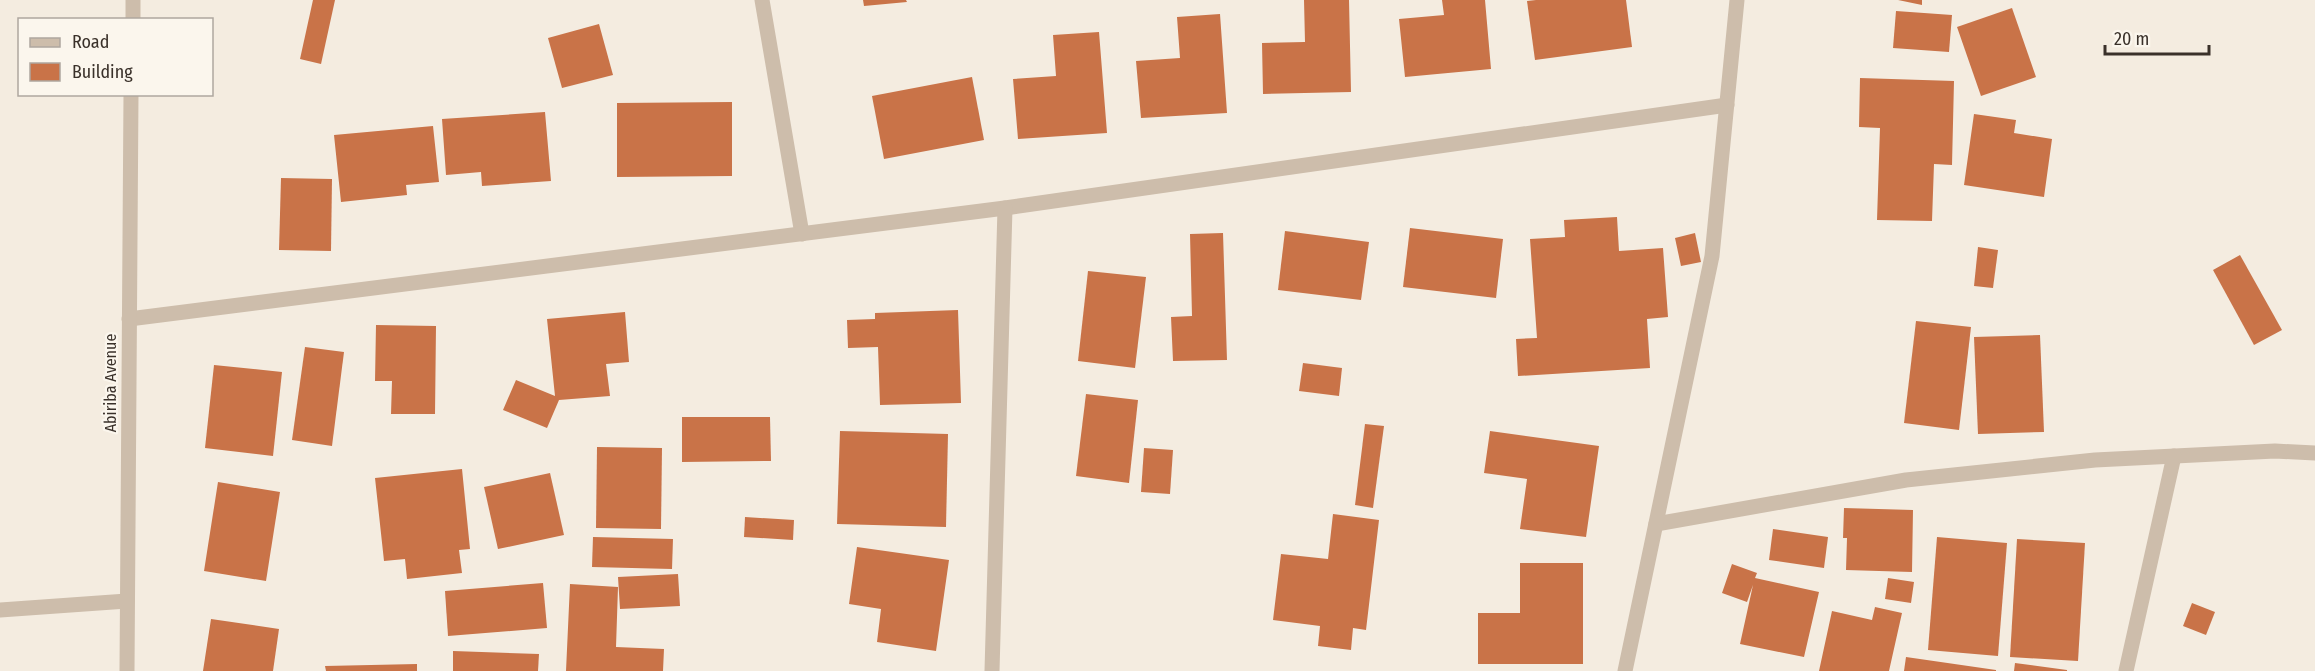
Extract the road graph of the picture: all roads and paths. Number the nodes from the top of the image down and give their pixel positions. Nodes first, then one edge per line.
1 (133, 0) edge
2 (762, 0) edge
3 (1737, 0) edge
4 (133, 18) edge
5 (131, 96) edge
6 (1727, 105) junction
7 (1005, 208) junction
8 (802, 234) junction
9 (129, 319) junction
10 (2315, 453) edge
11 (2174, 456) junction
12 (1656, 524) junction
13 (127, 601) junction
14 (0, 610) edge
15 (127, 671) edge
16 (992, 671) edge
17 (1625, 671) edge
18 (2126, 671) edge

1 - 4 street
2 - 8 street
3 - 6 street
5 - 9 street, Abiriba Avenue
6 - 7 street
6 - 12 street
7 - 8 street
7 - 16 street
8 - 9 street
9 - 13 street, Abiriba Avenue
10 - 11 street
11 - 12 street
11 - 18 street
12 - 17 street
13 - 14 street
13 - 15 street, Abiriba Avenue

